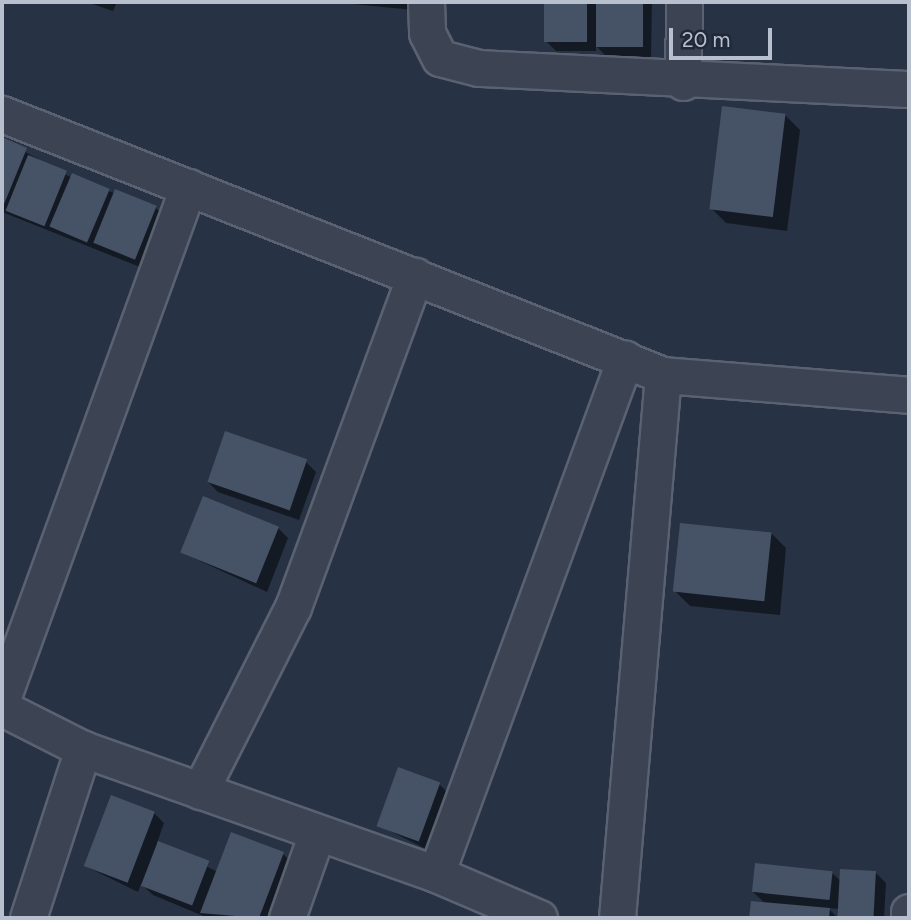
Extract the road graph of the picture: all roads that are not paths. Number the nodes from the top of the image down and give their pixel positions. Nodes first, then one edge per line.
1 (426, 2) edge
2 (684, 2) edge
3 (682, 82) junction
4 (909, 89) edge
5 (2, 114) edge
6 (188, 187) junction
7 (415, 276) junction
8 (625, 359) junction
9 (663, 375) junction
10 (909, 396) edge
11 (2, 699) edge
12 (2, 708) edge
13 (83, 749) junction
14 (200, 791) junction
15 (317, 832) junction
16 (436, 874) junction
17 (909, 912) edge
18 (534, 917) edge
19 (28, 918) edge
20 (287, 918) edge
21 (617, 918) edge
22 (909, 918) edge

1 - 3 street
2 - 3 street
3 - 4 street
5 - 6 street
6 - 7 street
6 - 11 street
7 - 8 street
7 - 14 street
8 - 9 street
8 - 16 street
9 - 10 street
9 - 21 street
12 - 13 street
13 - 14 street
13 - 19 street
14 - 15 street
15 - 16 street
15 - 20 street
16 - 18 street
17 - 22 street

